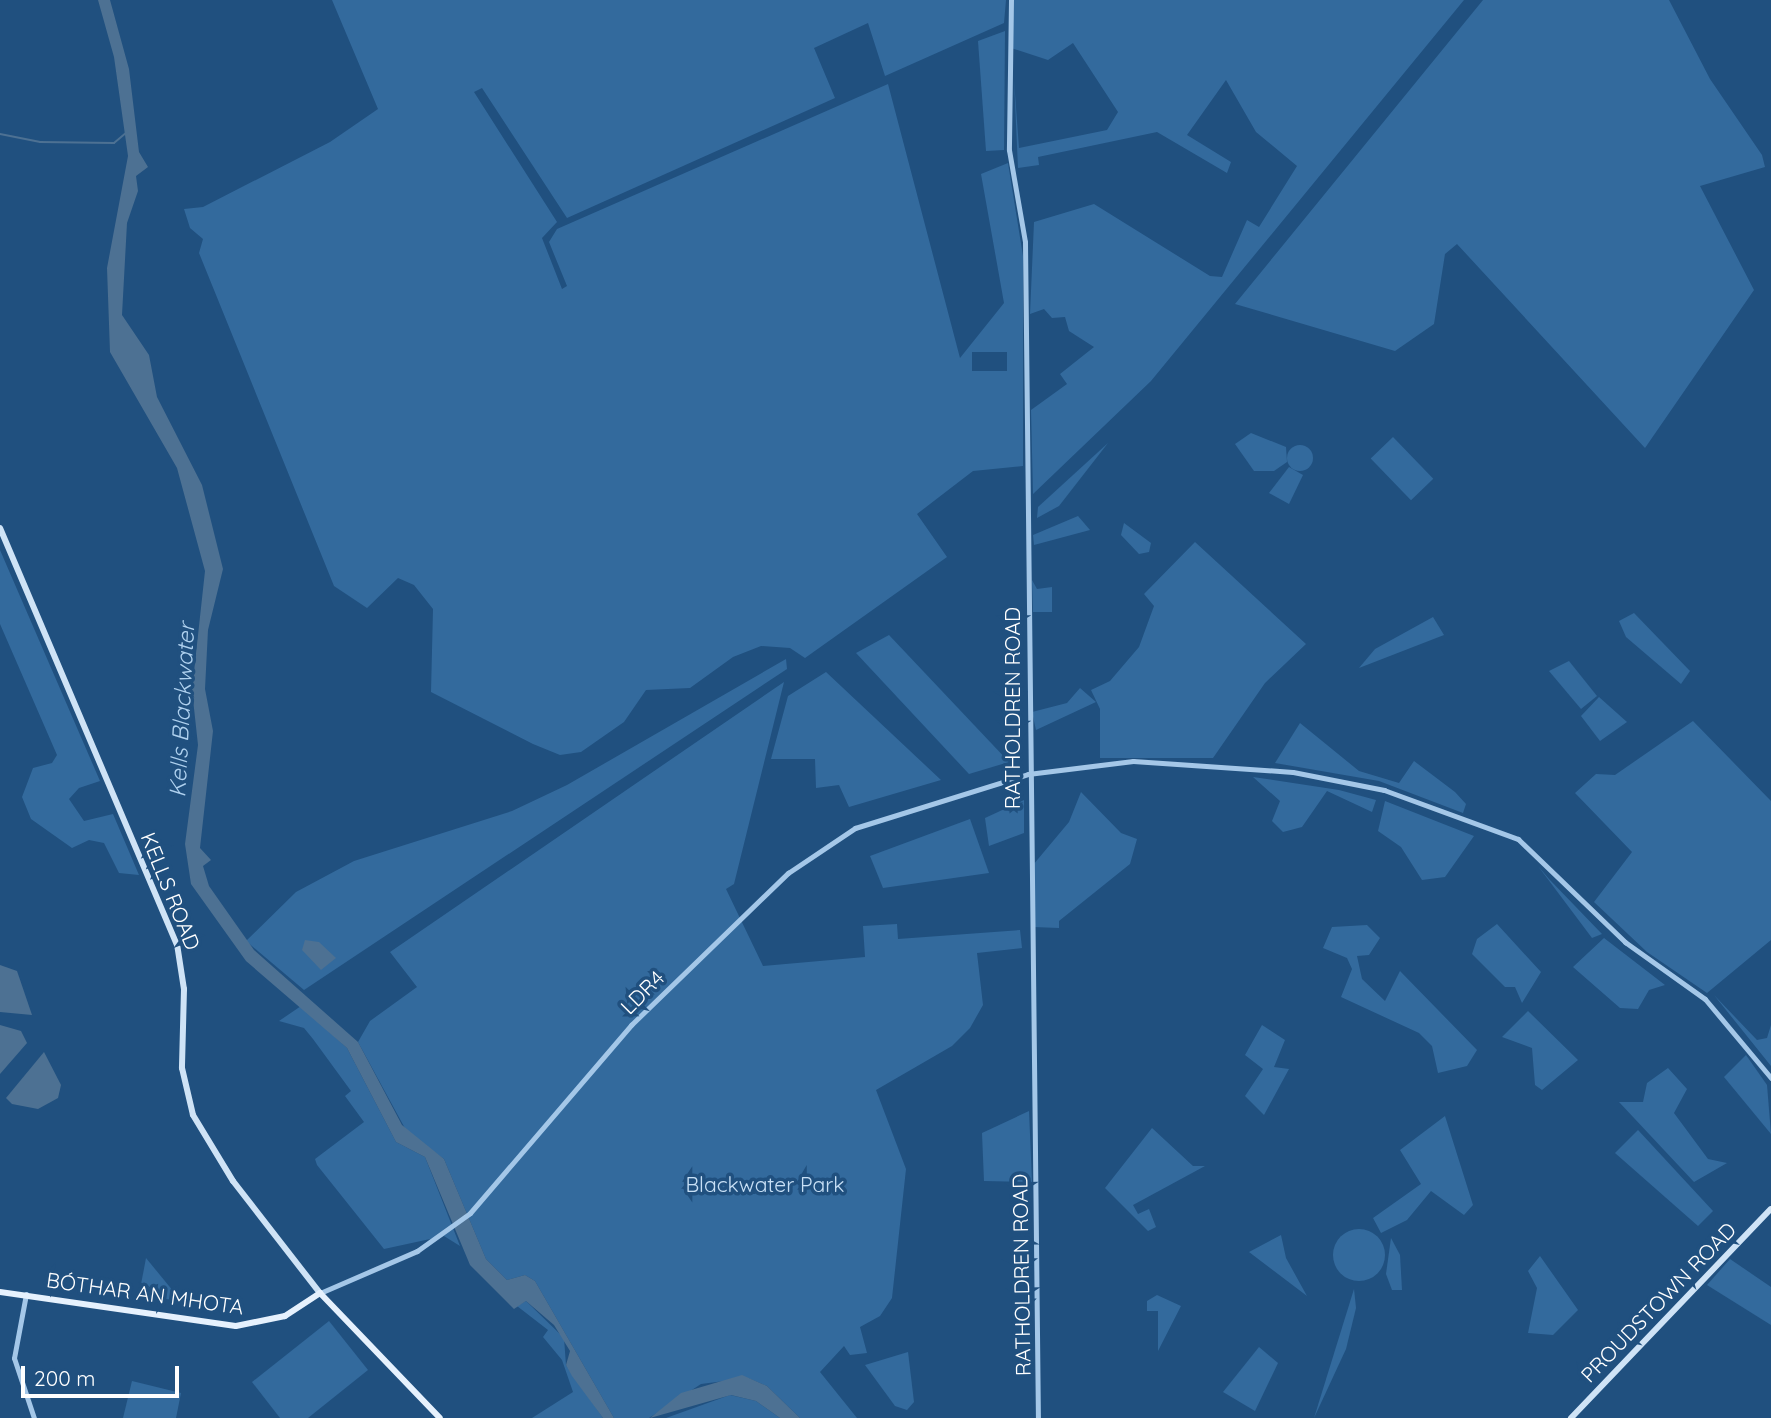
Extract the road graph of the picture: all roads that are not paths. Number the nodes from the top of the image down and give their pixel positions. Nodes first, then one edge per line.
1 (1011, 0) edge
2 (0, 528) edge
3 (1028, 774) junction
4 (1771, 1078) edge
5 (1771, 1209) edge
6 (0, 1292) edge
7 (320, 1293) junction
8 (26, 1294) junction
9 (34, 1418) edge
10 (440, 1418) edge
11 (1038, 1418) edge
12 (1571, 1418) edge

1 - 3 street, RATHOLDREN ROAD
2 - 7 main road, KELLS ROAD
3 - 4 street, LDR4
3 - 7 street, LDR4
3 - 11 street, RATHOLDREN ROAD
5 - 12 main road, PROUDSTOWN ROAD
6 - 8 main road, BÓTHAR AN MHOTA
7 - 8 main road, BÓTHAR AN MHOTA
7 - 10 main road
8 - 9 street

